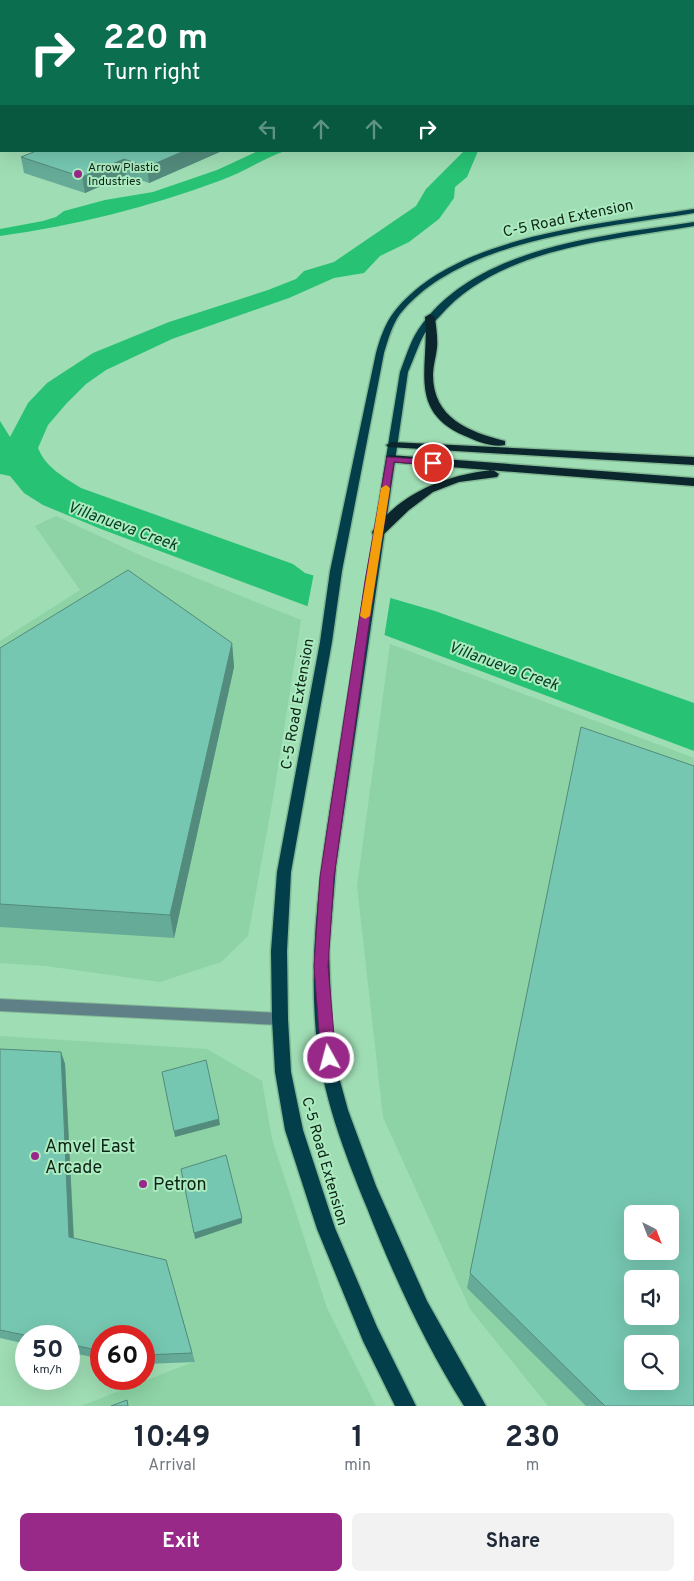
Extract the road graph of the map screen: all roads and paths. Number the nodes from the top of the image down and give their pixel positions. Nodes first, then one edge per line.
1 (694, 211) edge
2 (694, 224) edge
3 (430, 317) junction
4 (392, 445) junction
5 (569, 455) junction
6 (390, 459) junction
7 (694, 461) edge
8 (540, 471) junction
9 (694, 482) edge
10 (378, 532) junction
11 (0, 1005) edge
12 (280, 1019) junction
13 (406, 1406) edge
14 (476, 1406) edge

1 - 12 main road, C-5 Road Extension
2 - 3 main road, C-5 Road Extension
3 - 4 main road, C-5 Road Extension
3 - 5 highway
4 - 5 highway
4 - 6 main road, C-5 Road Extension
5 - 7 highway
6 - 8 highway
6 - 10 main road, C-5 Road Extension
8 - 9 highway
8 - 10 highway
10 - 14 main road, C-5 Road Extension
11 - 12 street
12 - 13 main road, C-5 Road Extension

